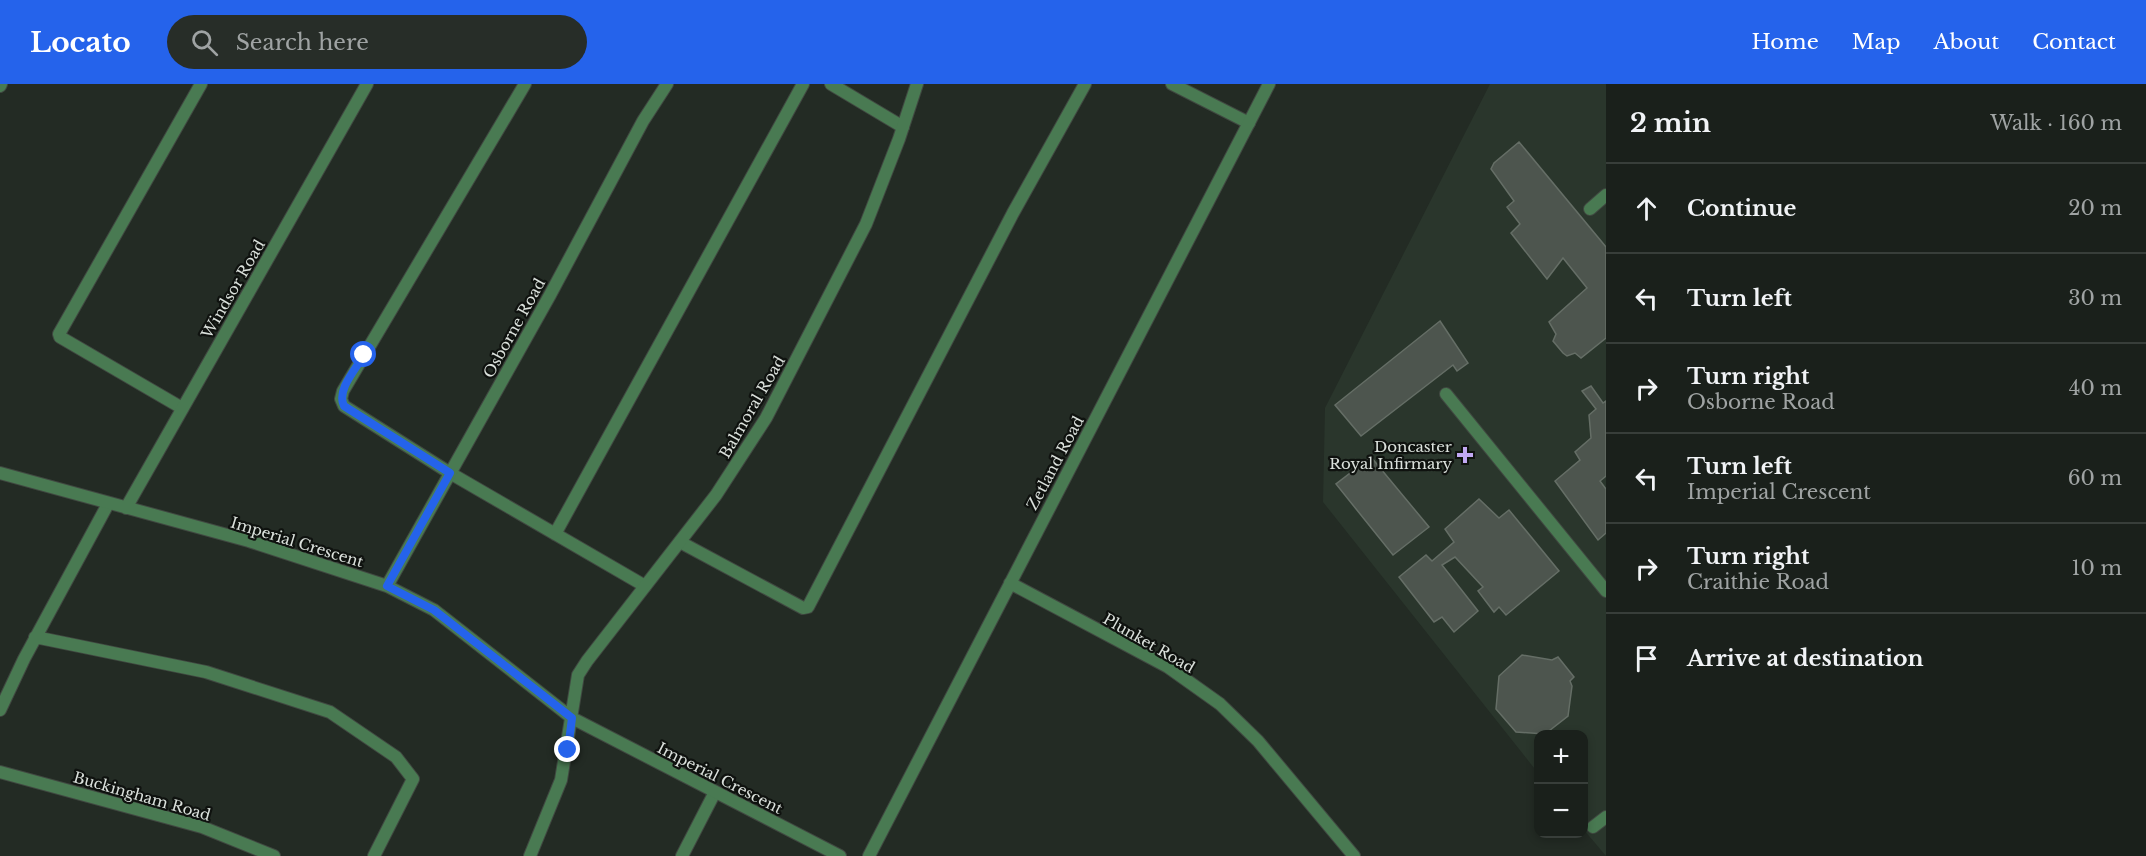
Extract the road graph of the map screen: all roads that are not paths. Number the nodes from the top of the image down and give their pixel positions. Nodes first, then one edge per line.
1 (201, 84) edge
2 (367, 84) edge
3 (525, 84) edge
4 (667, 84) edge
5 (803, 84) edge
6 (831, 84) edge
7 (917, 84) edge
8 (1085, 84) edge
9 (1172, 84) edge
10 (1269, 84) edge
11 (1249, 123) junction
12 (903, 127) junction
13 (1606, 195) edge
14 (1590, 209) dead end
15 (1446, 394) dead end
16 (182, 408) junction
17 (0, 473) edge
18 (450, 473) junction
19 (108, 504) junction
20 (126, 508) junction
21 (555, 534) junction
22 (680, 542) junction
23 (1010, 583) junction
24 (387, 586) junction
25 (645, 586) junction
26 (1606, 591) edge
27 (35, 638) junction
28 (0, 710) edge
29 (572, 718) junction
30 (0, 772) edge
31 (715, 792) junction
32 (1606, 817) edge
33 (1593, 827) dead end
34 (274, 856) edge
35 (374, 856) edge
36 (530, 856) edge
37 (682, 856) edge
38 (840, 856) edge
39 (869, 856) edge
40 (1354, 856) edge

1 - 16 street
2 - 16 street, Windsor Road
3 - 18 street
4 - 18 street, Osborne Road
5 - 21 street
6 - 12 street
7 - 12 street, Balmoral Road
8 - 22 street
9 - 11 street
10 - 11 street, Zetland Road
11 - 23 street, Zetland Road
12 - 22 street, Balmoral Road
13 - 14 street
15 - 26 street
16 - 20 street, Windsor Road
17 - 19 street, Imperial Crescent
18 - 21 street
18 - 24 street, Osborne Road
19 - 20 street, Imperial Crescent
19 - 27 street
20 - 24 street, Imperial Crescent
21 - 25 street
22 - 25 street, Balmoral Road
23 - 39 street, Zetland Road
23 - 40 street, Plunket Road
24 - 29 street, Imperial Crescent
25 - 29 street, Balmoral Road
27 - 28 street
27 - 35 street
29 - 31 street, Imperial Crescent
29 - 36 street, Balmoral Road
30 - 34 street, Buckingham Road
31 - 37 street
31 - 38 street, Imperial Crescent
32 - 33 street

